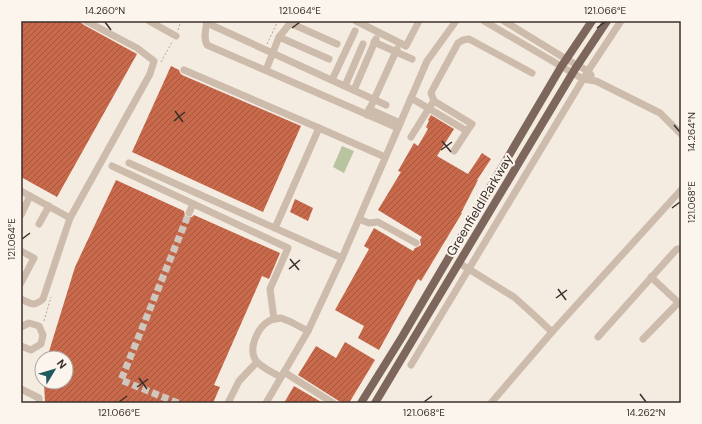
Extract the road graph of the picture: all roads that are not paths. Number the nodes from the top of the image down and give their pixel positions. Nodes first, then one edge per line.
1 (86, 21) edge
2 (149, 21) edge
3 (356, 21) edge
4 (419, 21) edge
5 (456, 21) edge
6 (484, 21) edge
7 (504, 21) edge
8 (592, 21) edge
9 (607, 21) edge
10 (621, 21) edge
11 (207, 22) edge
12 (291, 22) edge
13 (355, 31) dead end
14 (176, 36) road end
15 (279, 37) junction
16 (336, 44) dead end
17 (363, 44) dead end
18 (396, 50) junction
19 (272, 54) junction
20 (329, 59) dead end
21 (412, 59) dead end
22 (566, 60) junction
23 (577, 66) junction
24 (561, 68) junction
25 (184, 70) dead end
26 (266, 70) junction
27 (588, 71) junction
28 (532, 74) dead end
29 (572, 74) junction
30 (332, 80) junction
31 (583, 80) junction
32 (596, 81) junction
33 (345, 86) junction
34 (354, 90) junction
35 (411, 98) junction
36 (374, 100) junction
37 (434, 101) junction
38 (386, 105) dead end
39 (429, 108) junction
40 (368, 112) junction
41 (399, 126) junction
42 (319, 128) junction
43 (467, 131) junction
44 (681, 134) edge
45 (411, 137) dead end
46 (454, 152) dead end
47 (385, 157) junction
48 (129, 163) dead end
49 (112, 166) dead end
50 (681, 190) edge
51 (21, 191) edge
52 (30, 196) junction
53 (193, 204) junction
54 (49, 206) junction
55 (189, 213) tunnel mouth
56 (21, 215) edge
57 (70, 218) junction
58 (359, 219) junction
59 (39, 224) dead end
60 (275, 228) junction
61 (416, 243) dead end
62 (681, 249) edge
63 (21, 251) edge
64 (342, 258) junction
65 (459, 264) junction
66 (469, 270) junction
67 (651, 277) junction
68 (21, 283) edge
69 (21, 299) edge
70 (680, 304) edge
71 (274, 319) junction
72 (21, 328) edge
73 (308, 331) junction
74 (552, 332) junction
75 (598, 337) dead end
76 (643, 339) dead end
77 (21, 346) edge
78 (257, 362) junction
79 (411, 365) dead end
80 (283, 375) junction
81 (21, 389) edge
82 (39, 400) edge
83 (228, 403) edge
84 (266, 403) edge
85 (333, 403) edge
86 (361, 403) edge
87 (375, 403) edge
88 (491, 403) edge

1 - 57 street
2 - 14 street
3 - 4 street
5 - 35 street
6 - 24 street
7 - 22 street
8 - 22 main road, Greenfield Parkway
9 - 23 main road, Greenfield Parkway
10 - 27 street
11 - 19 street
11 - 26 street
12 - 15 street
12 - 16 street
13 - 30 street
15 - 19 street
15 - 20 street
17 - 33 street
18 - 21 street
18 - 34 street
18 - 36 street
19 - 26 street
19 - 30 street
22 - 23 street
22 - 24 main road, Greenfield Parkway
23 - 27 street
23 - 29 main road, Greenfield Parkway
24 - 29 street
24 - 86 main road, Greenfield Parkway
25 - 42 street
26 - 40 street
27 - 31 street
27 - 32 street
28 - 37 street
29 - 31 street
29 - 65 main road, Greenfield Parkway
30 - 33 street
31 - 32 street
31 - 66 street
32 - 44 street
33 - 34 street
34 - 36 street
35 - 39 street
35 - 41 street
36 - 38 street
36 - 40 street
37 - 39 street
37 - 43 street
39 - 43 street
39 - 45 street
40 - 41 street
41 - 47 street
42 - 47 street
42 - 60 street
43 - 46 street
47 - 58 street
48 - 60 street
49 - 53 street
50 - 74 street
51 - 52 street
52 - 54 street
52 - 56 street
53 - 55 street
53 - 71 street
54 - 57 street
54 - 59 street
57 - 69 street
58 - 61 street
58 - 64 street
60 - 64 street
62 - 67 street
63 - 68 street
64 - 73 street
65 - 66 street
65 - 87 main road, Greenfield Parkway
66 - 74 street
66 - 79 street
67 - 70 street
67 - 75 street
70 - 76 street
71 - 73 street
71 - 78 street
72 - 77 street
73 - 80 street
74 - 88 street
78 - 80 street
78 - 83 street
80 - 84 street
80 - 85 street
81 - 82 street

